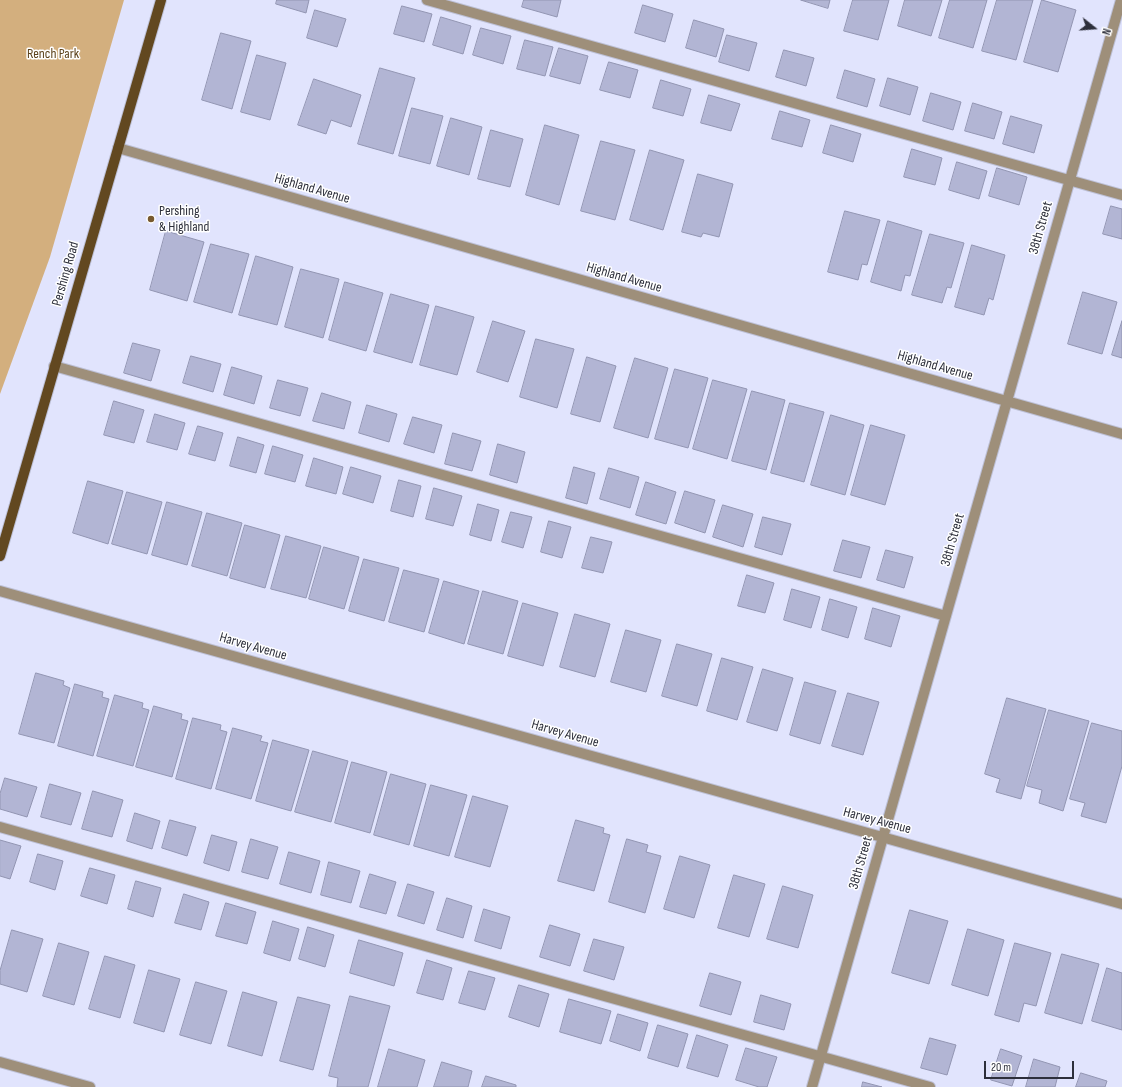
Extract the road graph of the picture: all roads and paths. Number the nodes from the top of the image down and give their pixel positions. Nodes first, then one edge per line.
1 (160, 0) edge
2 (427, 0) edge
3 (1121, 0) edge
4 (118, 148) junction
5 (1068, 180) junction
6 (1122, 195) edge
7 (54, 366) junction
8 (1007, 402) junction
9 (1122, 434) edge
10 (0, 556) edge
11 (0, 591) edge
12 (946, 616) junction
13 (0, 827) edge
14 (883, 838) junction
15 (1122, 904) edge
16 (820, 1057) junction
17 (0, 1062) edge
18 (90, 1087) edge
19 (812, 1087) edge
20 (930, 1087) edge

1 - 4 main road, Pershing Road
2 - 5 street
3 - 5 street, 38th Street
4 - 7 main road, Pershing Road
4 - 8 street, Highland Avenue
5 - 6 street
5 - 8 street, 38th Street
7 - 10 main road, Pershing Road
7 - 12 street
8 - 9 street, Highland Avenue
8 - 12 street, 38th Street
11 - 14 street, Harvey Avenue
12 - 14 street, 38th Street
13 - 16 street
14 - 15 street, Harvey Avenue
14 - 16 street, 38th Street
16 - 19 street, 38th Street
16 - 20 street
17 - 18 street

